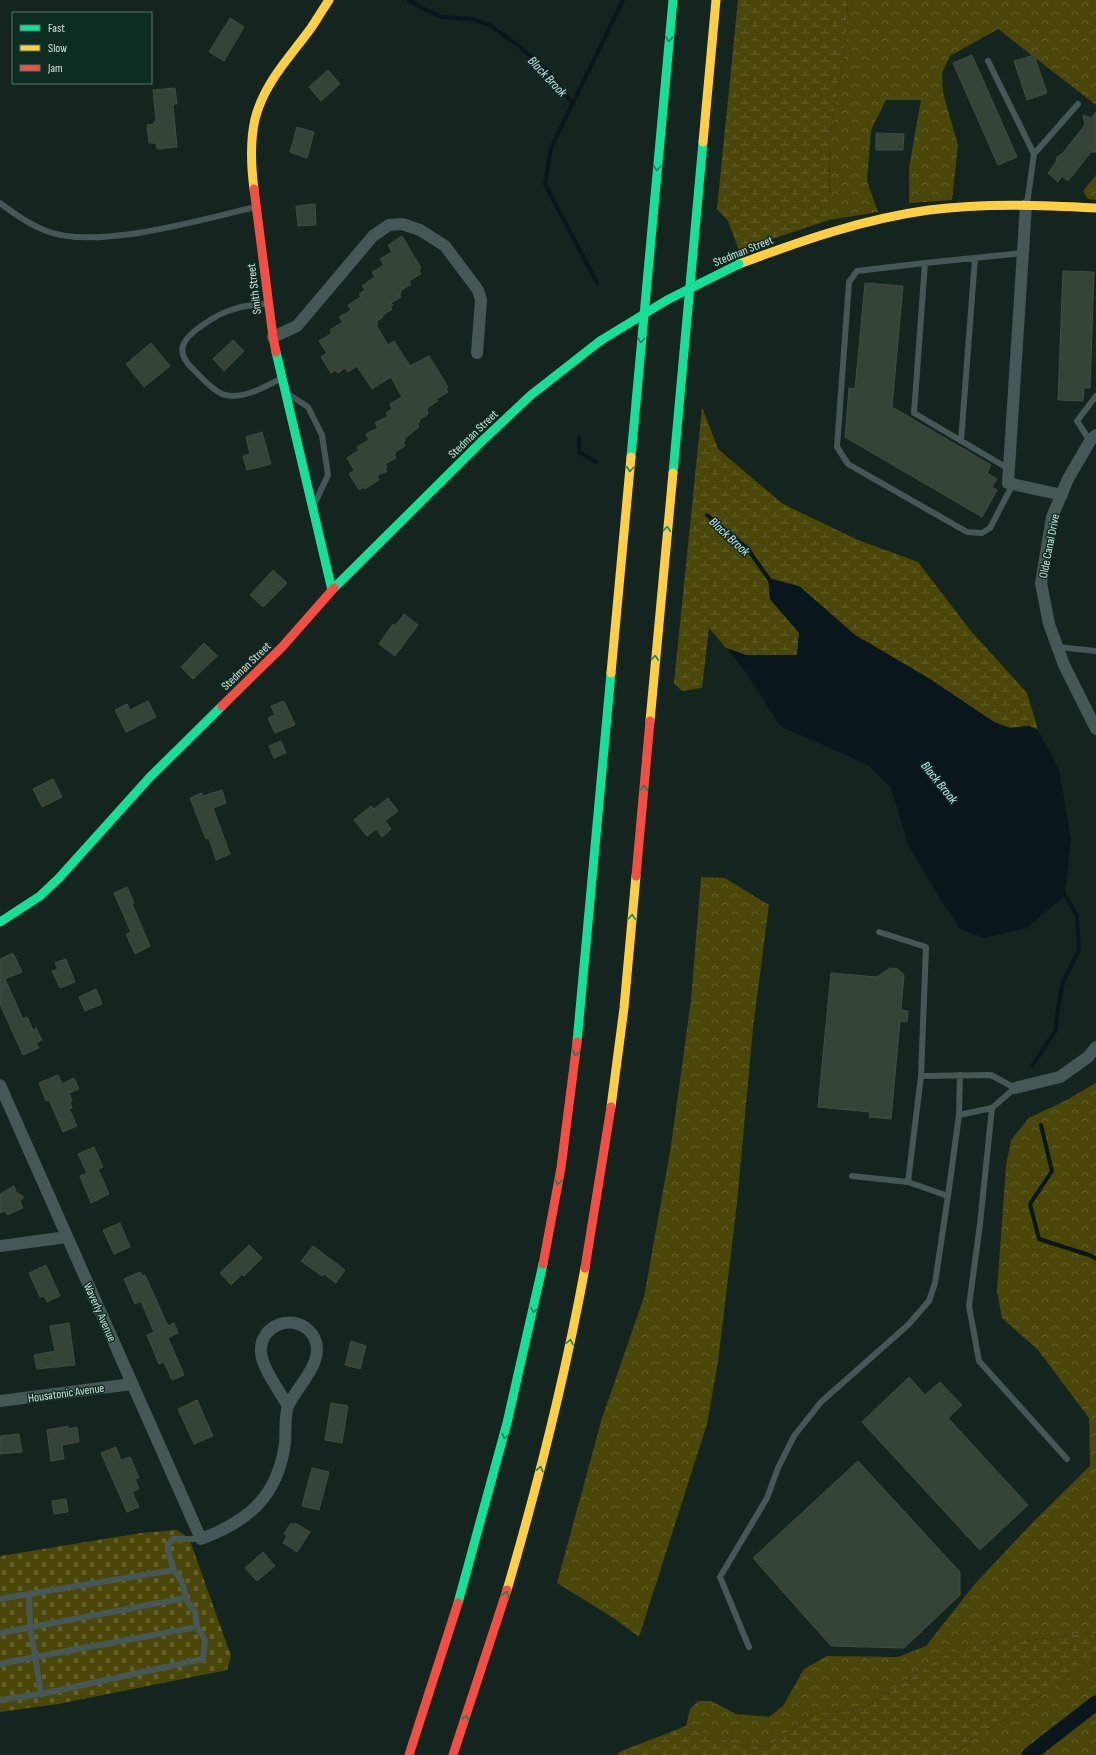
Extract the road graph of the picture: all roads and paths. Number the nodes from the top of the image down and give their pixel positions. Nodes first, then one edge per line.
1 (329, 0) edge
2 (673, 0) edge
3 (716, 0) edge
4 (988, 61) dead end
5 (1078, 104) dead end
6 (1034, 154) junction
7 (0, 203) edge
8 (1026, 205) junction
9 (256, 207) junction
10 (1096, 208) edge
11 (1023, 253) junction
12 (975, 258) junction
13 (925, 263) junction
14 (268, 304) junction
15 (273, 337) junction
16 (477, 353) dead end
17 (282, 378) junction
18 (285, 391) junction
19 (1096, 396) edge
20 (1093, 438) edge
21 (961, 441) junction
22 (1009, 469) junction
23 (1013, 484) junction
24 (1062, 495) junction
25 (312, 508) junction
26 (332, 590) junction
27 (1058, 647) junction
28 (1096, 651) edge
29 (1096, 730) edge
30 (0, 922) edge
31 (878, 932) dead end
32 (1096, 1047) edge
33 (960, 1075) junction
34 (921, 1076) junction
35 (0, 1084) edge
36 (1016, 1088) junction
37 (992, 1108) junction
38 (959, 1115) junction
39 (852, 1176) dead end
40 (908, 1182) junction
41 (948, 1196) junction
42 (67, 1237) junction
43 (0, 1246) edge
44 (132, 1384) junction
45 (0, 1401) edge
46 (288, 1406) junction
47 (1067, 1460) dead end
48 (201, 1539) junction
49 (174, 1570) junction
50 (29, 1594) junction
51 (185, 1598) junction
52 (0, 1599) edge
53 (30, 1627) junction
54 (198, 1627) junction
55 (0, 1633) edge
56 (749, 1647) dead end
57 (35, 1657) junction
58 (0, 1664) edge
59 (42, 1694) junction
60 (0, 1700) edge
61 (408, 1755) edge
62 (453, 1755) edge

1 - 9 main road, Smith Street
2 -> 61 main road
62 -> 3 main road
4 - 6 lane
5 - 6 lane
6 - 8 lane
7 - 9 lane
8 - 10 main road, Stedman Street
8 - 11 street
8 - 26 main road, Stedman Street, bridge
9 - 14 main road, Smith Street
11 - 12 lane
11 - 22 street
12 - 13 lane
12 - 21 lane
13 - 21 lane
13 - 23 lane
14 - 15 main road, Smith Street
14 - 17 lane
15 - 16 street
15 - 17 main road, Smith Street
17 - 18 main road, Smith Street
18 - 25 main road, Smith Street
18 - 25 lane
19 - 20 lane
20 - 24 street, Olde Canal Drive
21 - 22 lane
22 - 23 street
23 - 24 street
24 - 27 street, Olde Canal Drive
25 - 26 main road, Smith Street
26 - 30 main road, Stedman Street
27 - 28 lane
27 - 29 street, Olde Canal Drive
31 - 34 lane
32 - 36 street
33 - 34 lane
33 - 36 lane
33 - 38 lane
34 - 40 lane
35 - 42 street, Waverly Avenue
36 - 37 lane
37 - 38 lane
37 - 47 lane
38 - 41 lane
39 - 40 lane
40 - 41 lane
41 - 56 lane
42 - 43 street
42 - 44 street, Waverly Avenue
44 - 45 street, Housatonic Avenue
44 - 48 street, Waverly Avenue
46 - 46 street
46 - 48 street
48 - 49 lane
49 - 50 lane
49 - 51 lane
50 - 52 lane
50 - 53 lane
51 - 53 lane
51 - 54 lane
53 - 55 lane
53 - 57 lane
54 - 57 lane
54 - 59 lane
57 - 58 lane
57 - 59 lane
59 - 60 lane

